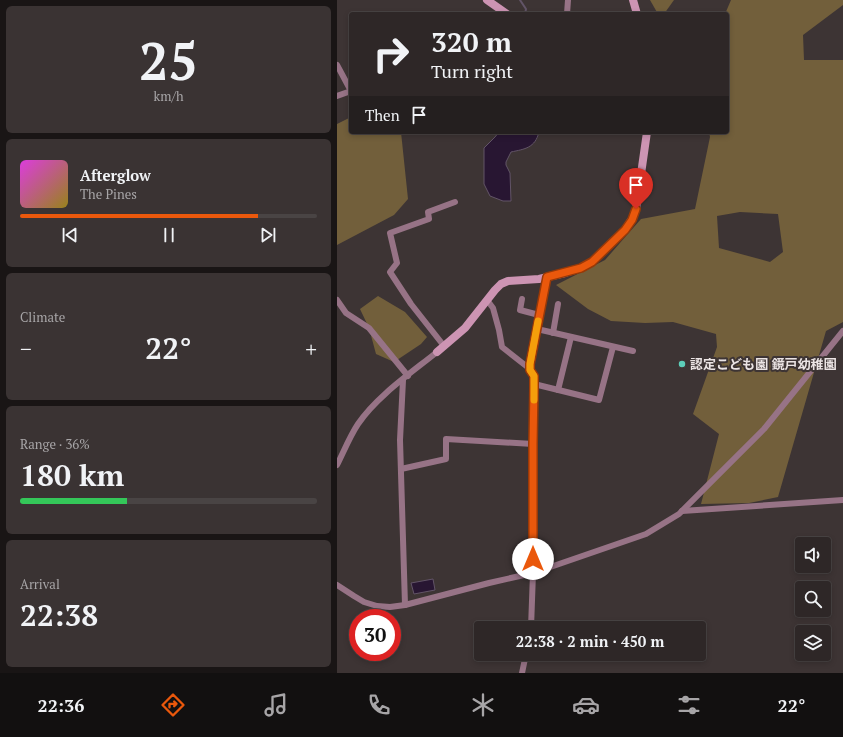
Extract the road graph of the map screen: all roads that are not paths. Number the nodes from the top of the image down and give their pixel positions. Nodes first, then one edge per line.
1 (568, 0) edge
2 (633, 0) edge
3 (489, 1) edge
4 (504, 12) edge
5 (567, 12) edge
6 (636, 12) edge
7 (337, 65) edge
8 (349, 87) edge
9 (349, 92) edge
10 (337, 96) edge
11 (647, 134) edge
12 (455, 202) dead end
13 (547, 277) junction
14 (522, 299) dead end
15 (337, 300) edge
16 (487, 300) junction
17 (558, 304) dead end
18 (539, 315) junction
19 (537, 329) junction
20 (843, 331) edge
21 (553, 333) junction
22 (571, 337) junction
23 (444, 346) junction
24 (613, 347) junction
25 (633, 351) dead end
26 (437, 352) joint
27 (530, 369) junction
28 (405, 378) junction
29 (534, 384) junction
30 (558, 390) junction
31 (533, 444) junction
32 (337, 465) edge
33 (401, 469) junction
34 (843, 500) edge
35 (682, 511) junction
36 (533, 573) junction
37 (337, 585) edge
38 (405, 605) junction
39 (531, 621) edge
40 (525, 661) edge
41 (522, 673) edge

1 - 5 street
2 - 6 street
3 - 4 street
7 - 8 street
9 - 10 street
11 - 13 street
12 - 23 street
13 - 16 street
13 - 18 street
14 - 18 street
15 - 28 street
16 - 23 street
16 - 27 street
17 - 21 street
18 - 19 street
19 - 21 street
19 - 27 street
20 - 35 street
21 - 22 street
22 - 24 street
22 - 30 street
23 - 26 street
24 - 25 street
24 - 30 street
26 - 28 street
27 - 29 street
28 - 32 street
28 - 33 street
29 - 30 street
29 - 31 street
31 - 33 street
31 - 36 street
33 - 38 street
34 - 35 street
35 - 36 street
36 - 38 street
36 - 39 street
37 - 38 street
40 - 41 street

